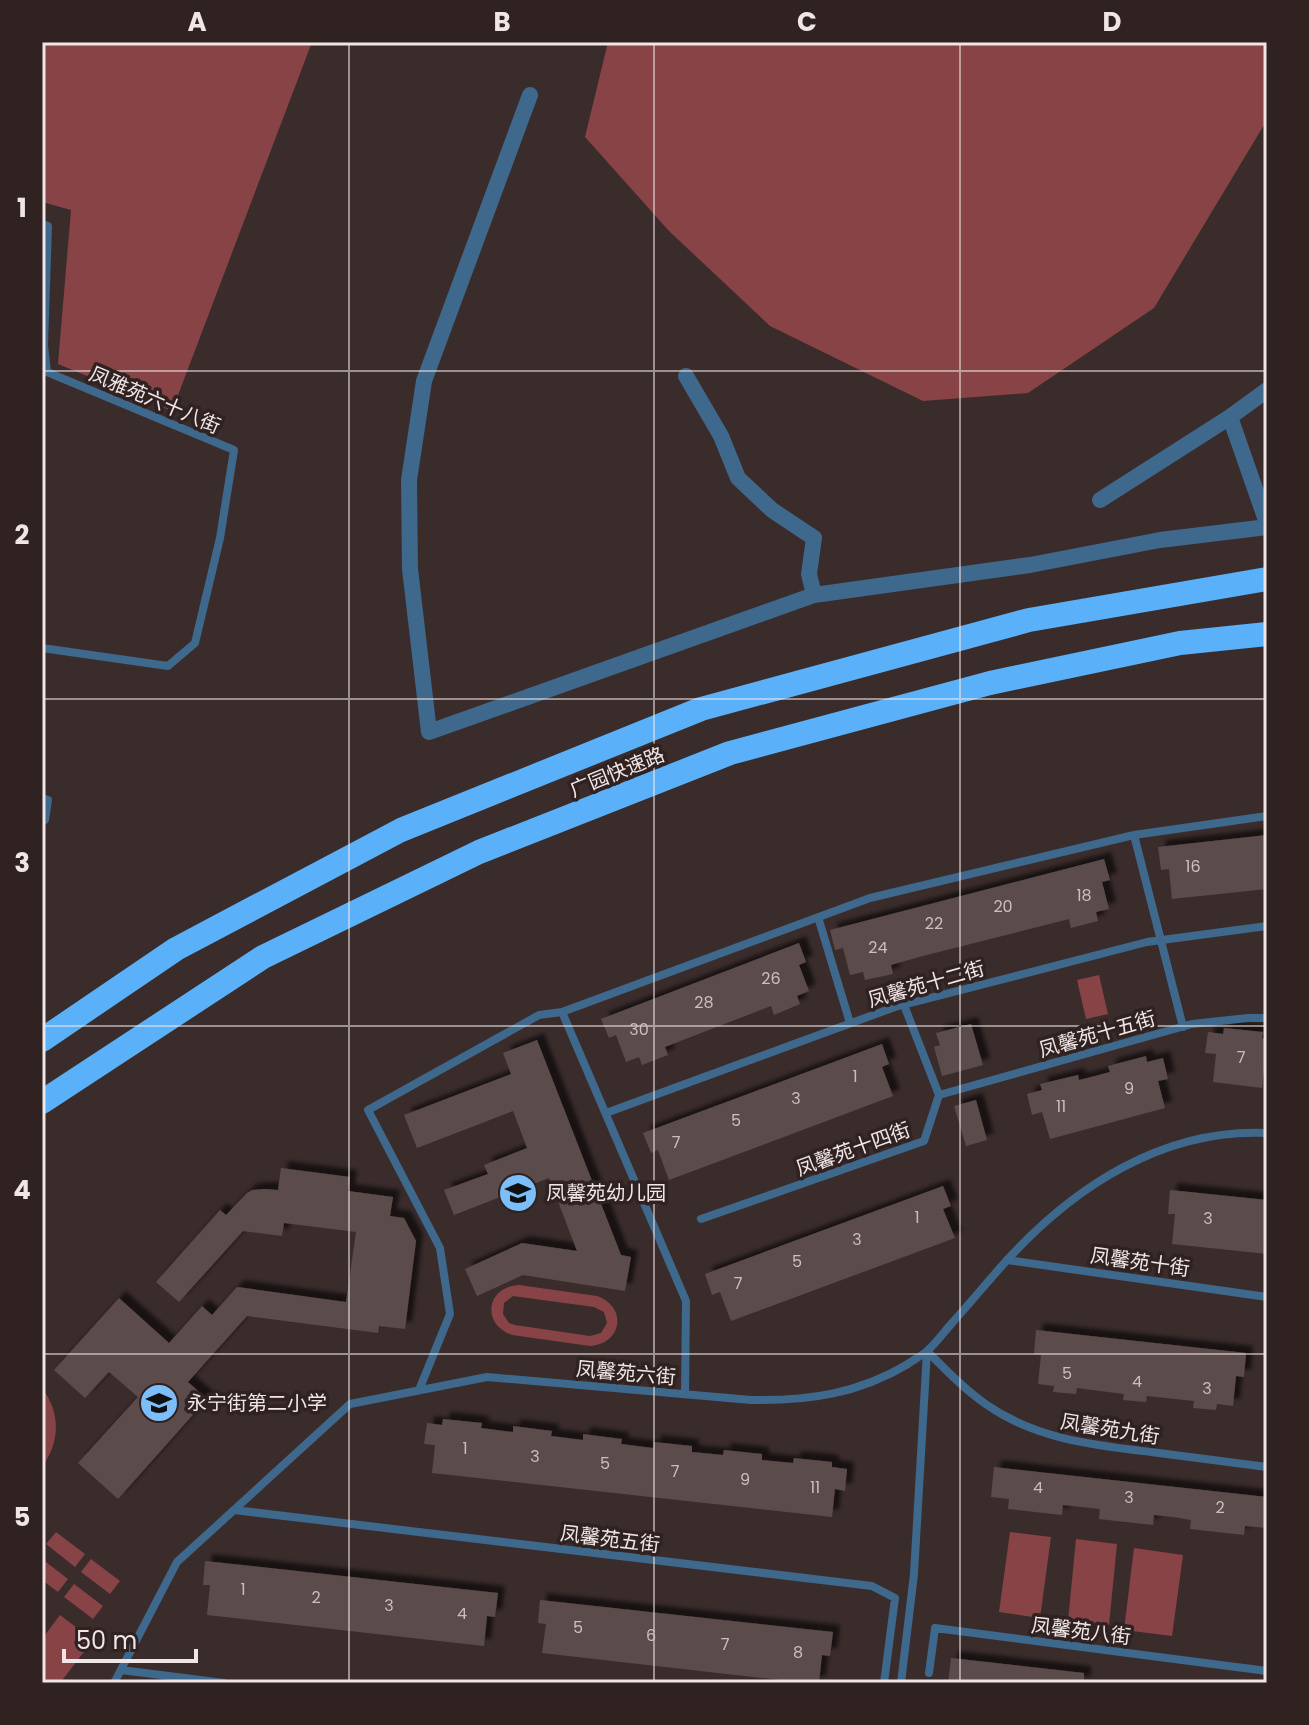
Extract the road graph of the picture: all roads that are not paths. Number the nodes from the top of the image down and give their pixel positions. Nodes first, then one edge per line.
1 (530, 95) dead end
2 (42, 224) edge
3 (43, 351) edge
4 (686, 376) dead end
5 (1267, 390) edge
6 (1230, 417) junction
7 (1100, 500) dead end
8 (1267, 525) edge
9 (1267, 579) edge
10 (814, 595) junction
11 (1267, 634) edge
12 (42, 648) edge
13 (42, 798) edge
14 (1267, 816) edge
15 (42, 822) edge
16 (1134, 835) junction
17 (818, 917) junction
18 (1267, 926) edge
19 (1160, 940) junction
20 (904, 1005) junction
21 (562, 1012) junction
22 (1267, 1018) edge
23 (850, 1023) junction
24 (1183, 1027) junction
25 (42, 1040) edge
26 (939, 1095) junction
27 (42, 1102) edge
28 (606, 1113) junction
29 (1267, 1133) edge
30 (701, 1219) dead end
31 (1007, 1260) junction
32 (1267, 1297) edge
33 (927, 1351) junction
34 (419, 1390) junction
35 (685, 1394) junction
36 (1267, 1467) edge
37 (234, 1510) junction
38 (121, 1670) junction
39 (1267, 1671) edge
40 (929, 1673) dead end
41 (114, 1683) edge
42 (224, 1683) edge
43 (884, 1683) edge
44 (901, 1683) edge

1 - 10 street
2 - 3 lane, 凤雅苑六十八街
3 - 12 lane, 凤雅苑六十八街
4 - 10 street
5 - 6 street
6 - 7 street
6 - 8 street
8 - 10 street
9 - 25 highway, 广园快速路
11 - 27 highway, 广园快速路
13 - 15 lane
14 - 16 lane
16 - 17 lane
16 - 19 lane
17 - 21 lane
17 - 23 lane
18 - 19 lane, 凤馨苑十二街
19 - 20 lane, 凤馨苑十二街
19 - 24 lane
20 - 23 lane, 凤馨苑十二街
20 - 26 lane
21 - 28 lane
21 - 34 lane
22 - 24 lane, 凤馨苑十五街
23 - 28 lane, 凤馨苑十二街
24 - 26 lane, 凤馨苑十五街
26 - 30 lane, 凤馨苑十四街
28 - 35 lane
29 - 31 lane, 凤馨苑六街
31 - 32 lane, 凤馨苑十街
31 - 33 lane, 凤馨苑六街
33 - 35 lane, 凤馨苑六街
33 - 36 lane, 凤馨苑九街
33 - 44 lane
34 - 35 lane, 凤馨苑六街
34 - 37 lane, 凤馨苑六街
37 - 38 lane, 凤馨苑六街
37 - 43 lane, 凤馨苑五街
38 - 41 lane, 凤馨苑六街
38 - 42 lane
39 - 40 lane, 凤馨苑八街

